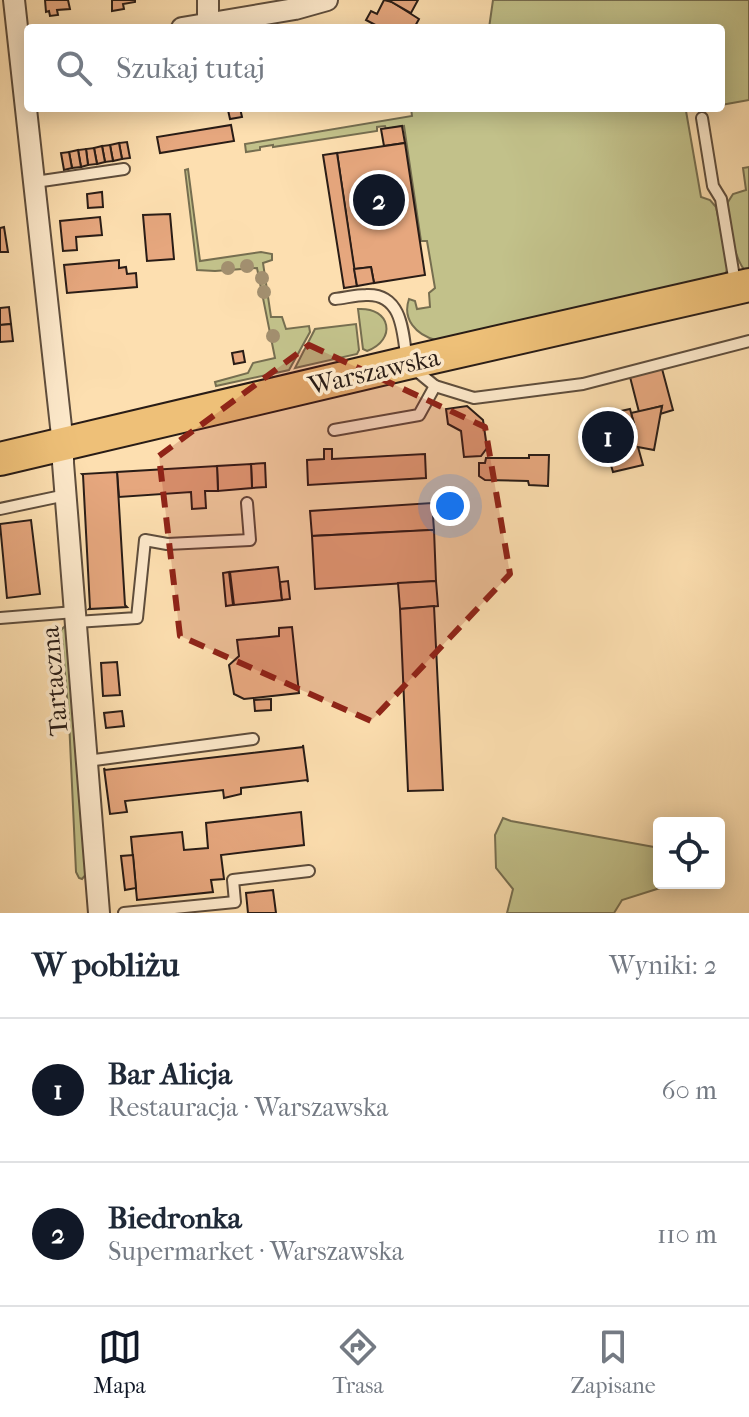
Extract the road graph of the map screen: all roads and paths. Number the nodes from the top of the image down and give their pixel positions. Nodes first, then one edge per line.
1 (14, 0) edge
2 (208, 0) edge
3 (327, 0) edge
4 (208, 23) junction
5 (203, 24) edge
6 (24, 55) edge
7 (29, 112) edge
8 (702, 118) dead end
9 (124, 169) dead end
10 (35, 182) junction
11 (743, 287) edge
12 (335, 299) dead end
13 (749, 341) edge
14 (407, 363) junction
15 (435, 386) junction
16 (334, 430) dead end
17 (63, 445) junction
18 (0, 459) edge
19 (66, 495) junction
20 (247, 503) dead end
21 (0, 509) edge
22 (75, 617) junction
23 (0, 618) edge
24 (253, 739) dead end
25 (87, 761) junction
26 (309, 871) dead end
27 (99, 913) edge
28 (124, 913) edge

1 - 6 street, Tartaczna
2 - 4 street
3 - 4 street
4 - 5 street
7 - 10 street, Tartaczna
8 - 11 lane
9 - 10 lane
10 - 17 street, Tartaczna
11 - 14 main road, Warszawska
12 - 14 lane
13 - 15 lane
14 - 15 lane
14 - 17 main road, Warszawska
15 - 16 lane
17 - 18 main road, Warszawska
17 - 19 street, Tartaczna
19 - 21 lane
19 - 22 street, Tartaczna
20 - 22 lane
22 - 23 lane
22 - 25 street, Tartaczna
24 - 25 lane
25 - 27 street, Tartaczna
26 - 28 lane

